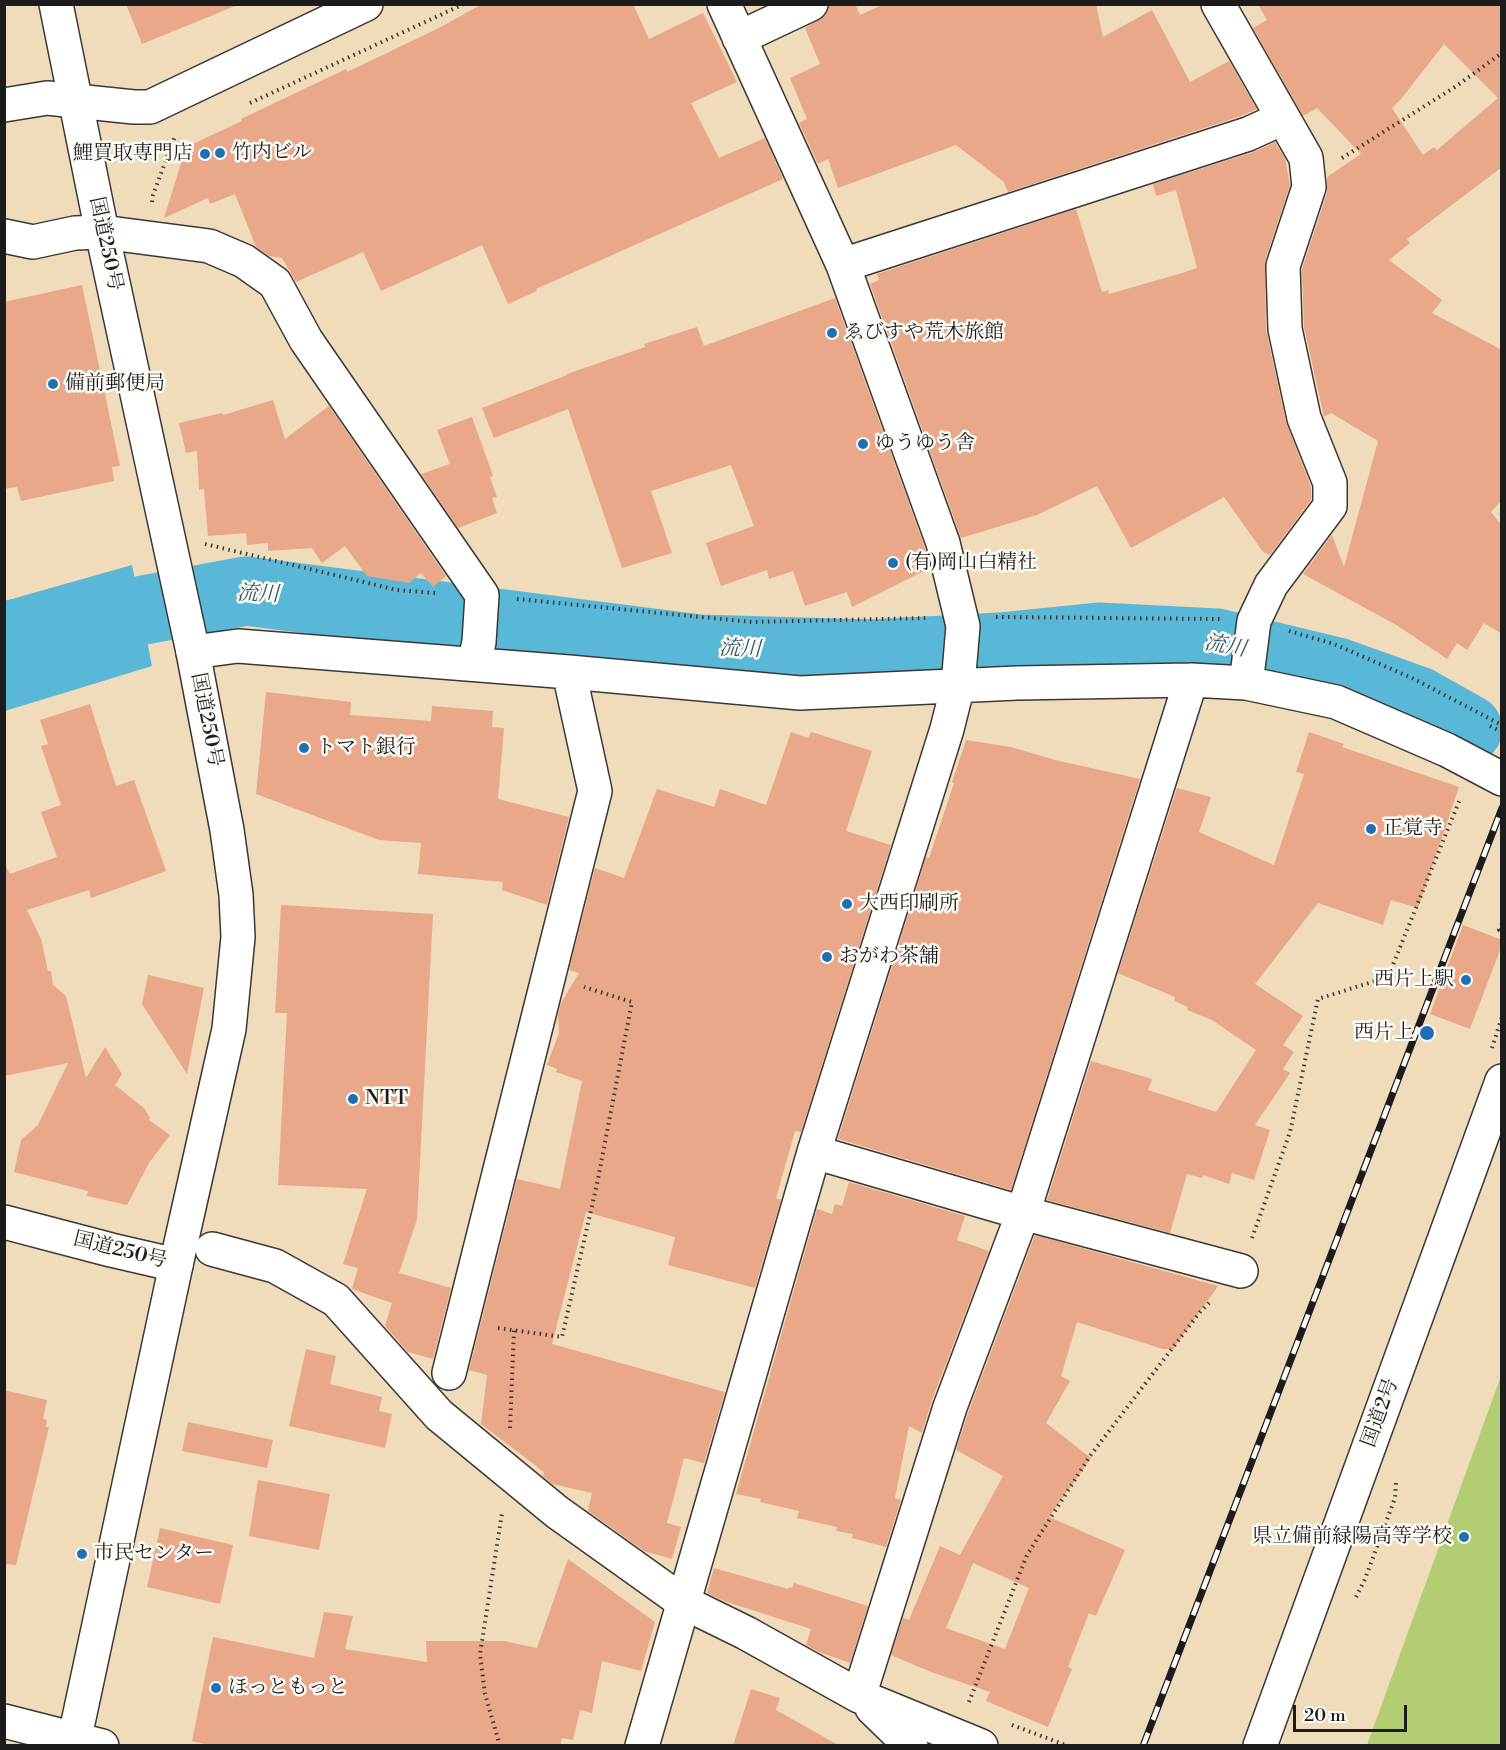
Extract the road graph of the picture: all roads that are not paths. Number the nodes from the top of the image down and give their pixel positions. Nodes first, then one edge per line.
1 (56, 4) edge
2 (366, 4) edge
3 (724, 4) edge
4 (811, 4) edge
5 (1218, 4) edge
6 (326, 13) edge
7 (739, 38) junction
8 (76, 101) junction
9 (4, 105) edge
10 (1283, 118) junction
11 (102, 232) junction
12 (4, 236) edge
13 (843, 265) junction
14 (190, 639) junction
15 (477, 653) junction
16 (569, 672) junction
17 (1246, 673) junction
18 (959, 678) junction
19 (1191, 680) junction
20 (1488, 771) edge
21 (1502, 1081) edge
22 (814, 1152) junction
23 (1023, 1214) junction
24 (4, 1222) edge
25 (212, 1249) dead end
26 (176, 1265) junction
27 (1240, 1271) road end
28 (449, 1373) dead end
29 (683, 1602) junction
30 (860, 1696) junction
31 (4, 1721) edge
32 (83, 1743) edge
33 (642, 1746) edge
34 (911, 1746) edge
35 (981, 1746) edge
36 (1260, 1746) edge

1 - 8 main road, 国道250号
2 - 6 main road
3 - 7 main road
4 - 7 main road
5 - 10 main road
6 - 8 main road
7 - 13 main road
8 - 9 main road
8 - 11 main road, 国道250号
10 - 13 main road
10 - 17 main road
11 - 12 main road
11 - 14 main road, 国道250号
11 - 15 main road
13 - 18 main road
14 - 15 main road
14 - 26 main road, 国道250号
15 - 16 main road
16 - 18 main road
16 - 28 main road
17 - 19 main road
17 - 20 main road
18 - 19 main road
18 - 22 main road
19 - 23 main road
21 - 36 main road, 国道2号
22 - 23 main road
22 - 29 main road
23 - 27 main road
23 - 30 main road
24 - 26 main road, 国道250号
25 - 29 main road
26 - 32 main road
29 - 30 main road
29 - 33 main road
30 - 34 main road
30 - 35 main road
31 - 32 main road

